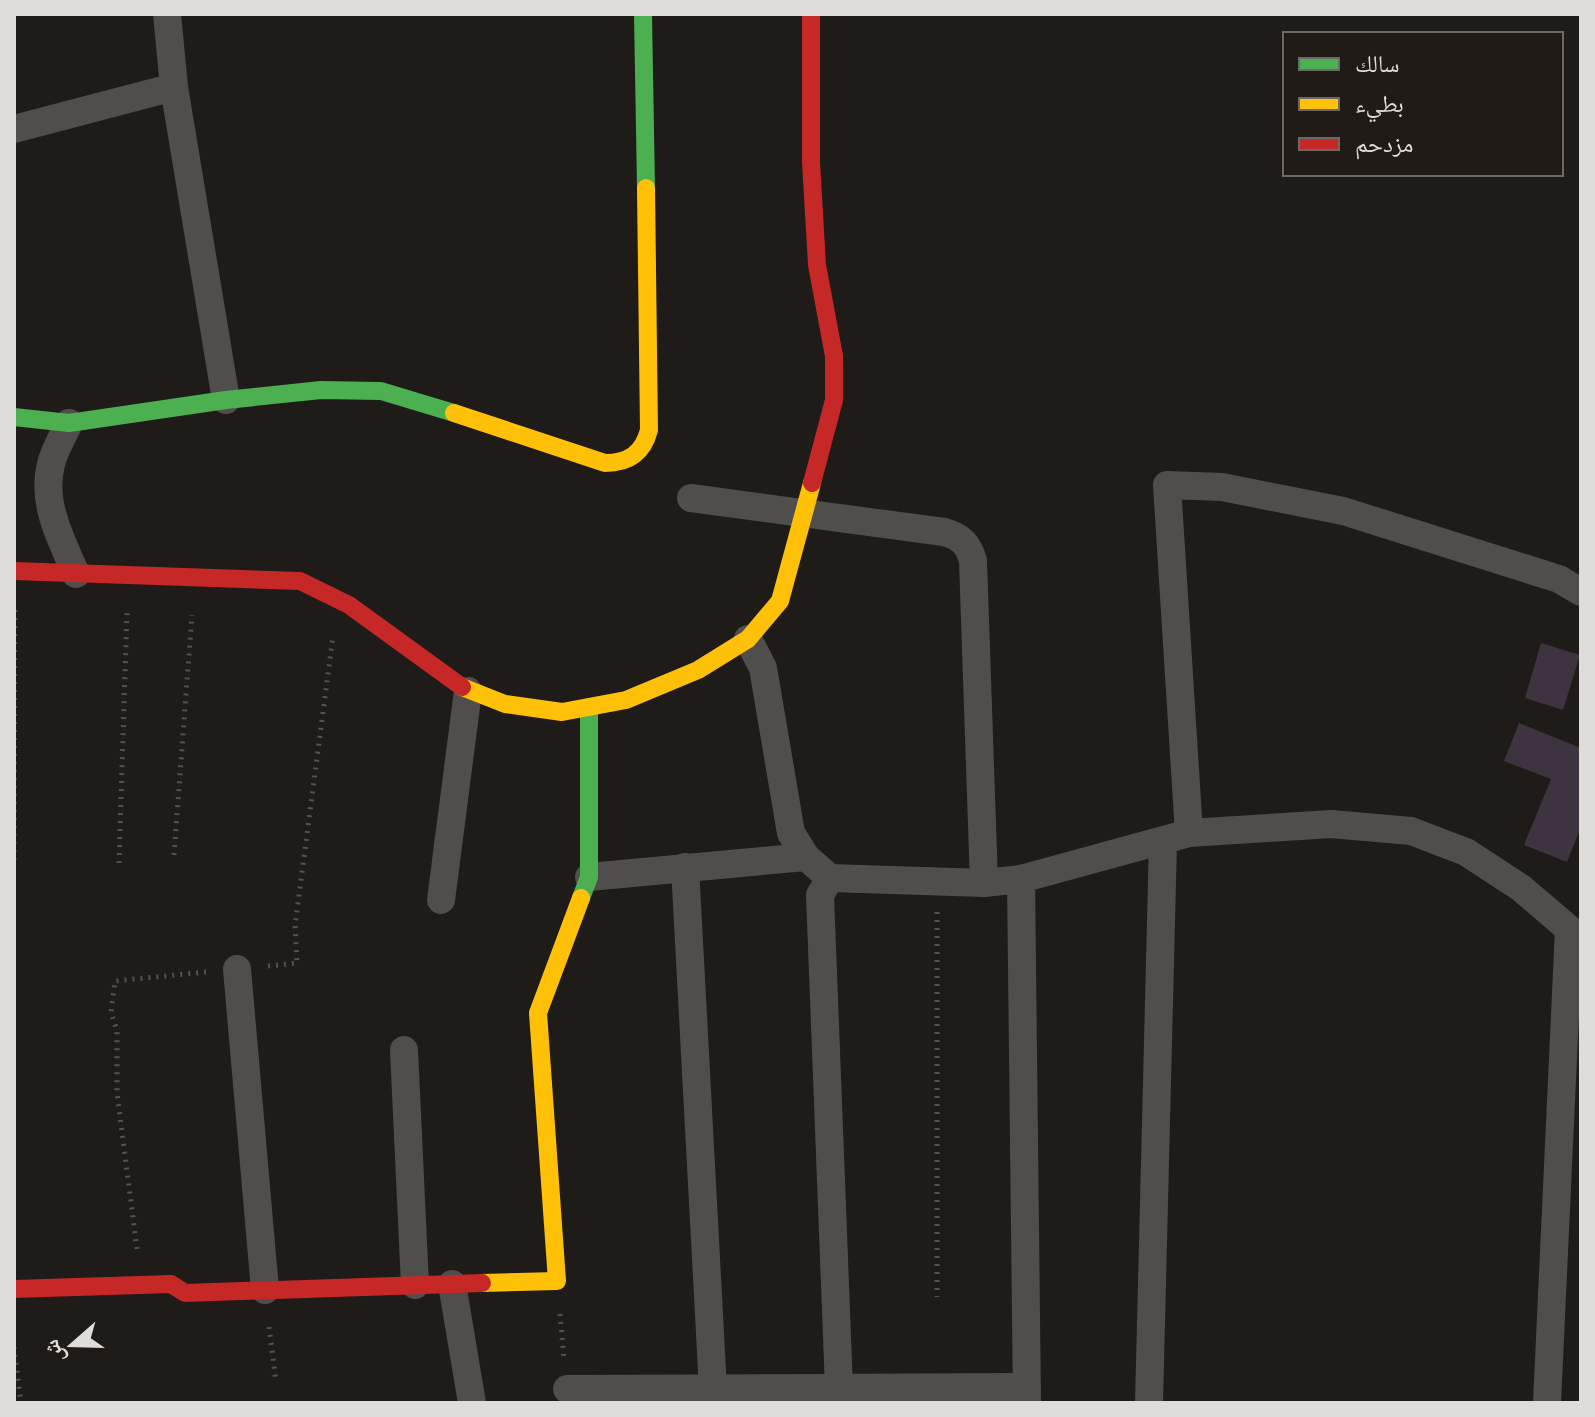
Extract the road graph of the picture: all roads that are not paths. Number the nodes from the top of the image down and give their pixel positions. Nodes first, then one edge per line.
1 (167, 14) edge
2 (643, 14) edge
3 (811, 14) edge
4 (174, 87) junction
5 (14, 129) edge
6 (226, 400) junction
7 (14, 417) edge
8 (69, 423) junction
9 (691, 498) dead end
10 (805, 512) junction
11 (15, 572) edge
12 (76, 574) junction
13 (1581, 592) edge
14 (748, 639) junction
15 (468, 691) junction
16 (589, 707) junction
17 (1176, 837) junction
18 (806, 857) junction
19 (685, 867) junction
20 (589, 877) junction
21 (830, 878) junction
22 (1021, 879) junction
23 (984, 883) junction
24 (441, 900) dead end
25 (1575, 940) edge
26 (237, 969) road end
27 (404, 1050) dead end
28 (452, 1284) junction
29 (415, 1285) junction
30 (14, 1289) edge
31 (265, 1290) junction
32 (839, 1388) junction
33 (567, 1389) road end
34 (713, 1389) junction
35 (1027, 1395) edge
36 (472, 1403) edge
37 (1149, 1403) edge
38 (1547, 1403) edge

1 - 4 street
2 - 6 street
3 - 10 street
4 - 5 street
4 - 6 street
6 - 8 street
7 - 8 street
8 - 12 street
9 - 10 street
10 - 14 street
10 - 23 street
11 - 12 street
12 - 15 street
13 - 17 street
14 - 16 street
14 - 18 street
15 - 16 street
15 - 24 street
16 - 20 street
17 - 22 street
17 - 25 street
17 - 37 street
18 - 19 street
18 - 21 street
19 - 20 street
19 - 34 street
20 - 28 street
21 - 23 street
21 - 32 street
22 - 23 street
22 - 35 street
25 - 38 street
26 - 31 street
27 - 29 street
28 - 29 street
28 - 36 street
29 - 31 street
30 - 31 street
32 - 34 street
32 - 35 street
33 - 34 street

